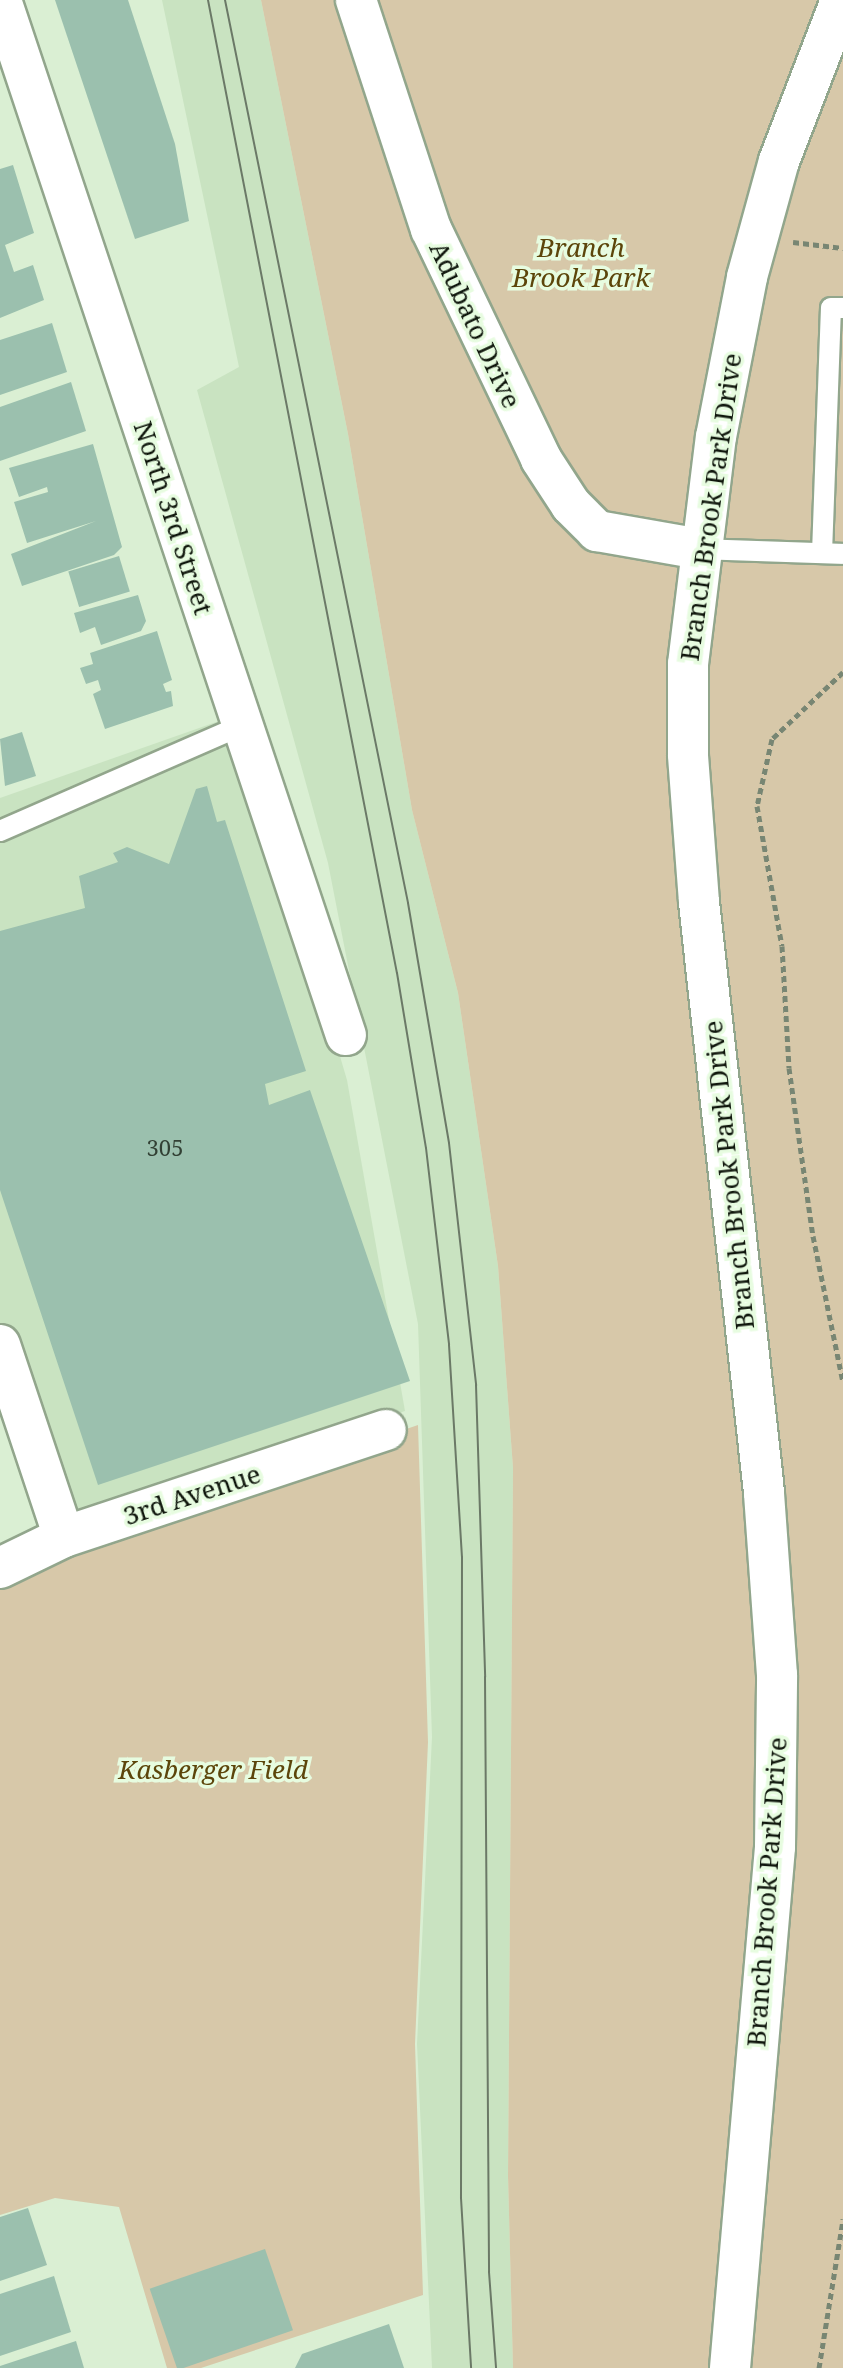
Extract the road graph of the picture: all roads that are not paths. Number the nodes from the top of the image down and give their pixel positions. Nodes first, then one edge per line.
1 (356, 0) edge
2 (841, 0) edge
3 (4, 23) edge
4 (843, 308) edge
5 (700, 549) junction
6 (833, 553) edge
7 (243, 725) junction
8 (0, 831) edge
9 (346, 1035) dead end
10 (0, 1345) edge
11 (386, 1430) dead end
12 (64, 1537) junction
13 (0, 1568) edge
14 (730, 2368) edge

1 - 5 street, Adubato Drive
2 - 5 street, Branch Brook Park Drive
3 - 7 street, North 3rd Street
4 - 6 lane
5 - 6 lane
5 - 14 street, Branch Brook Park Drive
7 - 8 lane
7 - 9 street, North 3rd Street
10 - 12 street
11 - 12 street, 3rd Avenue
12 - 13 street, 3rd Avenue

